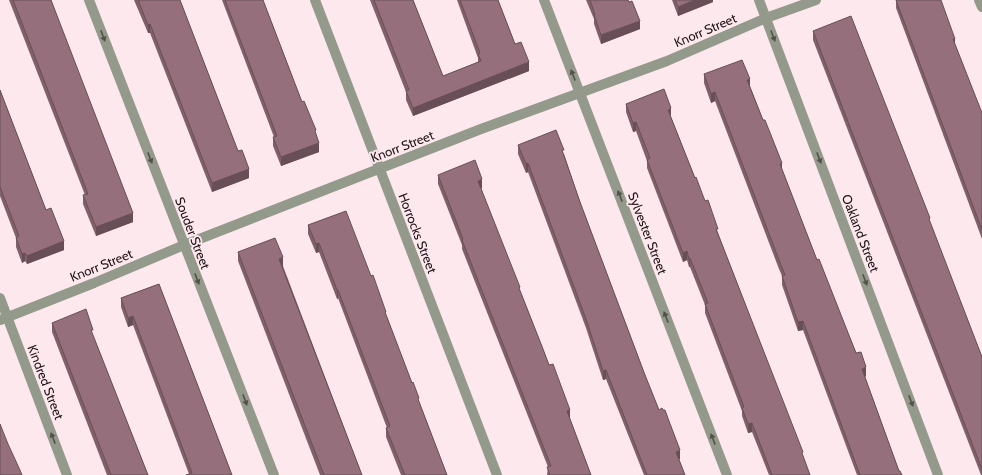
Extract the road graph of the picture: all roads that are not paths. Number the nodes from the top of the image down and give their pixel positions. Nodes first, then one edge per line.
1 (89, 0) edge
2 (315, 0) edge
3 (544, 0) edge
4 (759, 0) edge
5 (816, 0) edge
6 (979, 0) edge
7 (982, 7) edge
8 (766, 18) junction
9 (580, 92) junction
10 (380, 168) junction
11 (184, 245) junction
12 (0, 298) edge
13 (4, 318) edge
14 (66, 475) edge
15 (274, 475) edge
16 (497, 475) edge
17 (727, 475) edge
18 (938, 475) edge

1 -> 11 street, Souder Street
2 - 10 street, Horrocks Street
9 -> 3 street, Sylvester Street
4 - 8 street, Oakland Street
5 - 8 street, Knorr Street
6 - 7 street
8 - 9 street, Knorr Street
8 -> 18 street, Oakland Street
9 - 10 street, Knorr Street
17 -> 9 street, Sylvester Street
10 - 11 street, Knorr Street
10 - 16 street, Horrocks Street
11 - 13 street, Knorr Street
11 -> 15 street, Souder Street
12 - 13 street, Kindred Street
14 -> 13 street, Kindred Street

